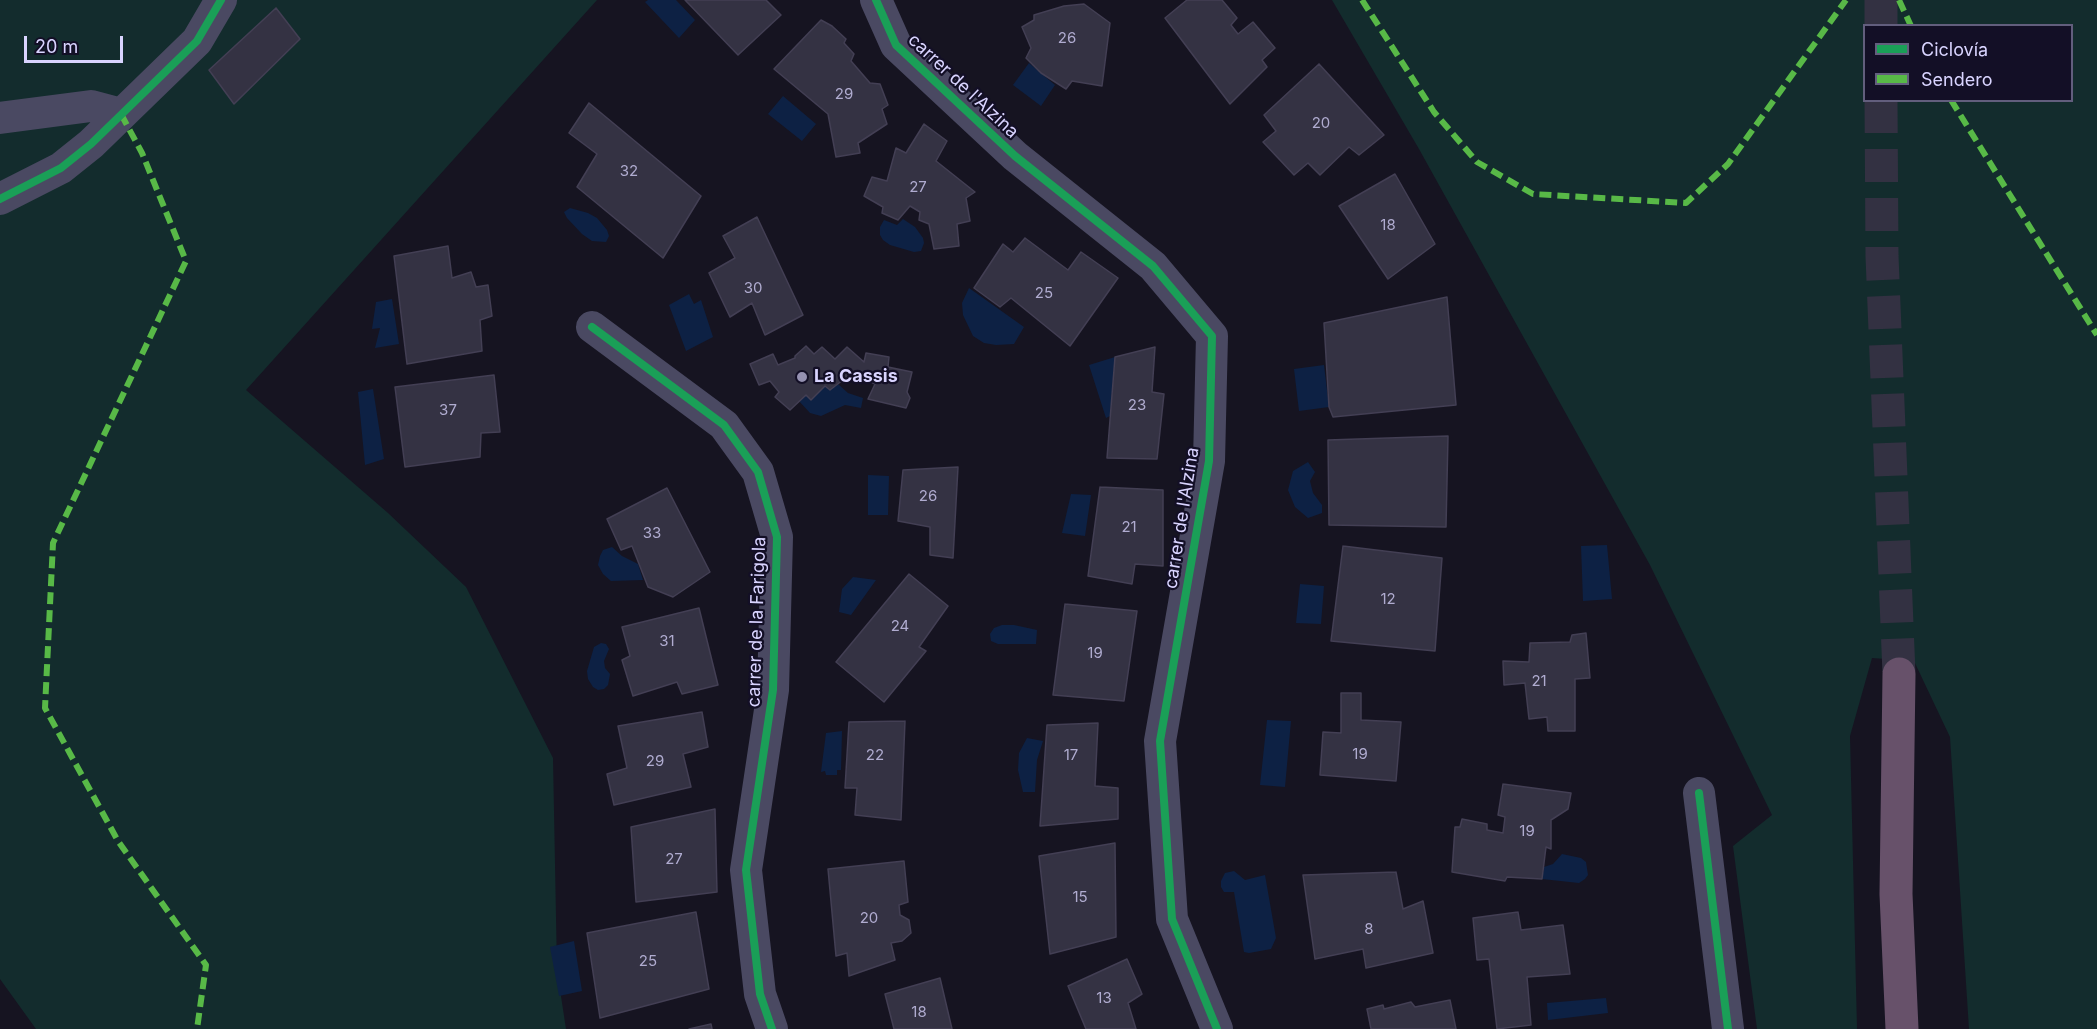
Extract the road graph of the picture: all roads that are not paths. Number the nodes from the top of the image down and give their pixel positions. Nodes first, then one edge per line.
1 (221, 0) edge
2 (876, 0) edge
3 (121, 114) junction
4 (0, 118) edge
5 (0, 199) edge
6 (592, 327) dead end
7 (1899, 674) tunnel mouth
8 (1699, 793) dead end
9 (772, 1029) edge
10 (1217, 1029) edge
11 (1728, 1029) edge
12 (1902, 1029) edge

1 - 3 street
2 - 10 street, carrer de l'Alzina
3 - 4 street
3 - 5 street
6 - 9 street, carrer de la Farigola
7 - 12 highway
8 - 11 street

